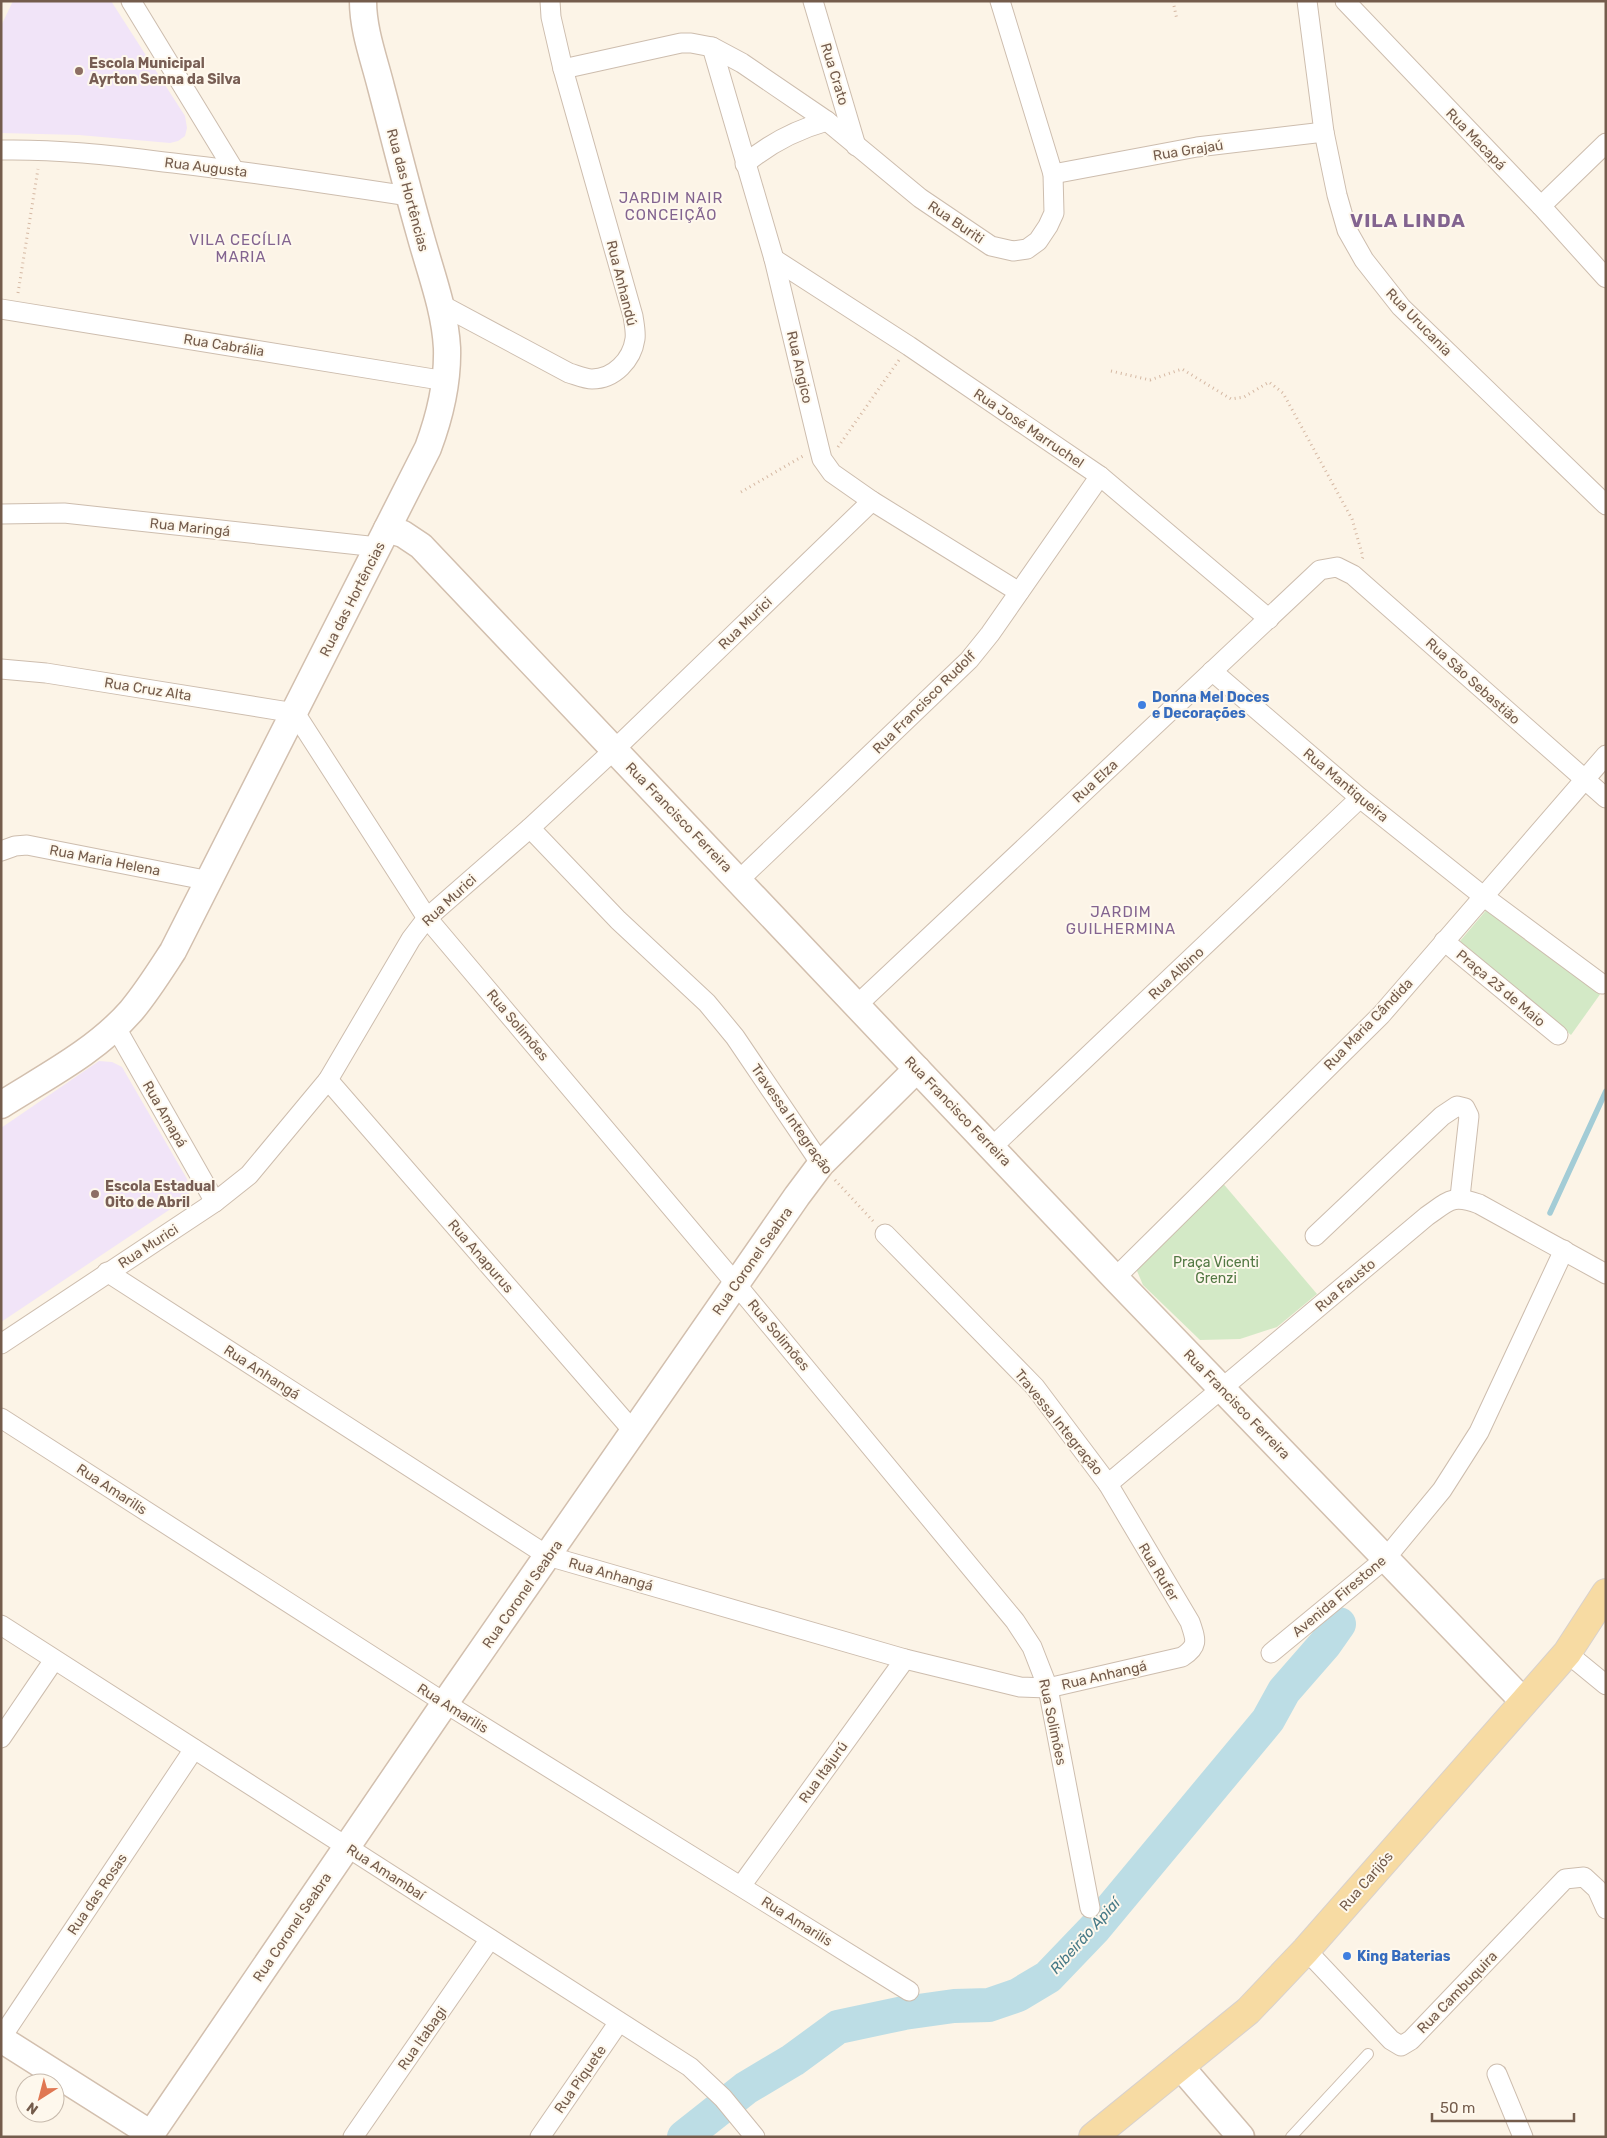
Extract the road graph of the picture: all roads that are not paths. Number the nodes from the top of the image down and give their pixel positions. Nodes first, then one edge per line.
1 (131, 1) edge
2 (363, 1) edge
3 (550, 1) edge
4 (813, 1) edge
5 (1000, 1) edge
6 (1307, 1) edge
7 (1344, 1) edge
8 (712, 47) junction
9 (563, 69) junction
10 (827, 121) junction
11 (1324, 132) junction
12 (1606, 143) edge
13 (856, 146) junction
14 (1, 150) edge
15 (745, 164) junction
16 (234, 170) junction
17 (1053, 174) junction
18 (409, 196) junction
19 (1541, 206) junction
20 (774, 258) junction
21 (1606, 278) edge
22 (440, 304) junction
23 (8, 310) edge
24 (446, 381) junction
25 (1100, 476) junction
26 (872, 501) junction
27 (1606, 504) edge
28 (1, 514) edge
29 (383, 538) junction
30 (1345, 571) joint
31 (1019, 592) junction
32 (1268, 619) junction
33 (1, 669) edge
34 (1212, 670) junction
35 (295, 713) junction
36 (615, 749) junction
37 (1606, 755) edge
38 (1584, 780) junction
39 (1360, 798) junction
40 (1606, 798) edge
41 (530, 828) junction
42 (1, 851) edge
43 (739, 880) junction
44 (210, 881) junction
45 (1483, 896) junction
46 (427, 918) junction
47 (1444, 941) junction
48 (1602, 984) dead end
49 (857, 1005) junction
50 (115, 1026) junction
51 (1558, 1035) dead end
52 (917, 1069) junction
53 (328, 1080) junction
54 (1, 1106) edge
55 (992, 1147) junction
56 (821, 1164) junction
57 (1460, 1198) junction
58 (215, 1202) junction
59 (885, 1234) road end
60 (1315, 1236) dead end
61 (1564, 1250) junction
62 (107, 1272) junction
63 (1606, 1274) edge
64 (1115, 1278) junction
65 (736, 1284) junction
66 (1, 1344) edge
67 (1222, 1388) junction
68 (1, 1418) edge
69 (634, 1432) junction
70 (1108, 1484) junction
71 (548, 1556) junction
72 (1385, 1559) junction
73 (1606, 1592) edge
74 (1, 1625) edge
75 (1271, 1653) dead end
76 (1567, 1653) junction
77 (1182, 1657) joint
78 (905, 1659) junction
79 (54, 1660) junction
80 (1606, 1685) edge
81 (1048, 1688) junction
82 (1524, 1702) junction
83 (445, 1703) junction
84 (1, 1738) edge
85 (194, 1749) junction
86 (346, 1847) junction
87 (741, 1886) junction
88 (1090, 1908) dead end
89 (1606, 1909) edge
90 (490, 1939) junction
91 (1306, 1950) junction
92 (909, 1991) dead end
93 (619, 2022) junction
94 (1, 2039) edge
95 (1368, 2054) dead end
96 (1180, 2066) junction
97 (1497, 2074) dead end
98 (151, 2136) edge
99 (354, 2137) edge
100 (540, 2137) edge
101 (755, 2137) edge
102 (1092, 2137) edge
103 (1241, 2137) edge
104 (1291, 2137) edge
105 (1523, 2137) edge

1 - 16 street
2 - 18 street, Rua das Hortências
3 - 9 street, Rua Anhandú
4 - 13 street, Rua Crato
5 - 17 street, Rua Buriti
6 - 11 street, Rua Urucania
7 - 19 street, Rua Macapá
8 - 9 street, Rua Buriti
8 - 10 street, Rua Buriti
8 - 15 street, Rua Angico
9 - 22 street, Rua Anhandú
10 - 13 street, Rua Buriti
10 - 15 street
11 - 17 street, Rua Grajaú
11 - 27 street, Rua Urucania
12 - 19 street
13 - 17 street, Rua Buriti
14 - 16 street, Rua Augusta
15 - 20 street, Rua Angico
16 - 18 street, Rua Augusta
18 - 22 street, Rua das Hortências
19 - 21 street, Rua Macapá
20 - 25 street, Rua José Marruchel
20 - 26 street, Rua Angico
22 - 24 street, Rua das Hortências
23 - 24 street, Rua Cabrália
24 - 29 street, Rua das Hortências
25 - 31 street, Rua Francisco Rudolf
25 - 32 street, Rua José Marruchel
26 - 31 street
26 - 36 street, Rua Murici
28 - 29 street, Rua Maringá
29 - 35 street, Rua das Hortências
29 - 36 street, Rua Francisco Ferreira
30 - 32 street, Rua Elza
30 - 38 street, Rua São Sebastião
31 - 43 street, Rua Francisco Rudolf
32 - 34 street, Rua Elza
33 - 35 street, Rua Cruz Alta
34 - 39 street, Rua Mantiqueira
34 - 49 street, Rua Elza
35 - 44 street, Rua das Hortências
35 - 46 street, Rua Solimões
36 - 41 street, Rua Murici
36 - 43 street, Rua Francisco Ferreira
37 - 38 street, Rua Maria Cândida
38 - 40 street, Rua São Sebastião
38 - 45 street, Rua Maria Cândida
39 - 45 street, Rua Mantiqueira
39 - 55 street, Rua Albino
41 - 46 street, Rua Murici
41 - 56 street, Travessa Integração
42 - 44 street, Rua Maria Helena
43 - 49 street, Rua Francisco Ferreira
44 - 50 street, Rua das Hortências
45 - 47 street, Rua Maria Cândida
45 - 48 street
46 - 53 street, Rua Murici
46 - 65 street, Rua Solimões
47 - 51 street, Praça 23 de Maio
47 - 64 street, Rua Maria Cândida
49 - 52 street, Rua Francisco Ferreira
50 - 54 street, Rua das Hortências
50 - 58 street, Rua Amapá
52 - 55 street, Rua Francisco Ferreira
52 - 56 street, Rua Coronel Seabra
53 - 58 street, Rua Murici
53 - 69 street, Rua Anapurus
55 - 64 street, Rua Francisco Ferreira
56 - 65 street, Rua Coronel Seabra
57 - 60 street
57 - 61 street
57 - 67 street, Rua Fausto
58 - 62 street, Rua Murici
59 - 70 street, Travessa Integração
61 - 63 street
61 - 72 street, Avenida Firestone
62 - 66 street, Rua Murici
62 - 71 street, Rua Anhangá
64 - 67 street, Rua Francisco Ferreira
65 - 69 street, Rua Coronel Seabra
65 - 81 street, Rua Solimões
67 - 70 street, Rua Fausto
67 - 72 street, Rua Francisco Ferreira
68 - 83 street, Rua Amarilis
69 - 71 street, Rua Coronel Seabra
70 - 77 street, Rua Rufer
71 - 78 street, Rua Anhangá
71 - 83 street, Rua Coronel Seabra
72 - 75 street, Avenida Firestone
72 - 82 street, Rua Francisco Ferreira
73 - 76 main road, Rua Carijós
74 - 79 street, Rua Amambaí
76 - 80 street
76 - 82 main road, Rua Carijós
77 - 81 street, Rua Anhangá
78 - 81 street, Rua Anhangá
78 - 87 street, Rua Itajurú
79 - 84 street
79 - 85 street, Rua Amambaí
81 - 88 street, Rua Solimões
82 - 91 main road, Rua Carijós
83 - 86 street, Rua Coronel Seabra
83 - 87 street, Rua Amarilis
85 - 86 street, Rua Amambaí
85 - 94 street, Rua das Rosas
86 - 90 street, Rua Amambaí
86 - 98 street, Rua Coronel Seabra
87 - 92 street, Rua Amarilis
89 - 91 street, Rua Cambuquira
90 - 93 street, Rua Amambaí
90 - 99 street, Rua Itabagi
91 - 96 main road, Rua Carijós
93 - 100 street, Rua Piquete
93 - 101 street, Rua Amambaí
94 - 98 street
95 - 104 lane
96 - 102 main road, Rua Carijós
96 - 103 street
97 - 105 street

